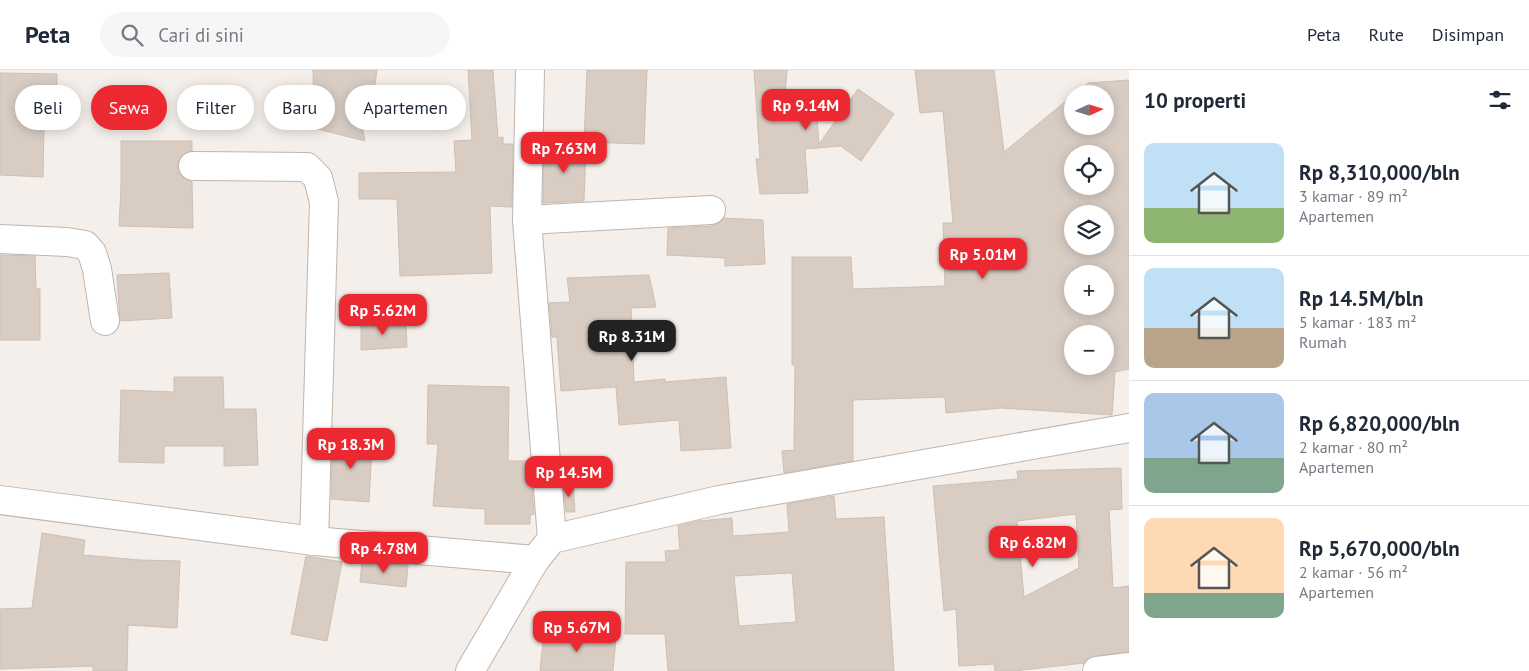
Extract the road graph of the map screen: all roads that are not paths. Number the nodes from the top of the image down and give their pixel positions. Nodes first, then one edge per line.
1 (530, 70) edge
2 (193, 166) dead end
3 (711, 210) dead end
4 (527, 220) junction
5 (0, 239) edge
6 (105, 321) dead end
7 (1129, 428) edge
8 (0, 500) edge
9 (314, 540) junction
10 (544, 550) junction
11 (1129, 667) edge
12 (470, 671) edge
13 (1097, 671) edge

1 - 4 street
2 - 9 street
3 - 4 street
4 - 10 street
5 - 6 street
7 - 10 street
8 - 9 street
9 - 10 street
10 - 12 street
11 - 13 street

